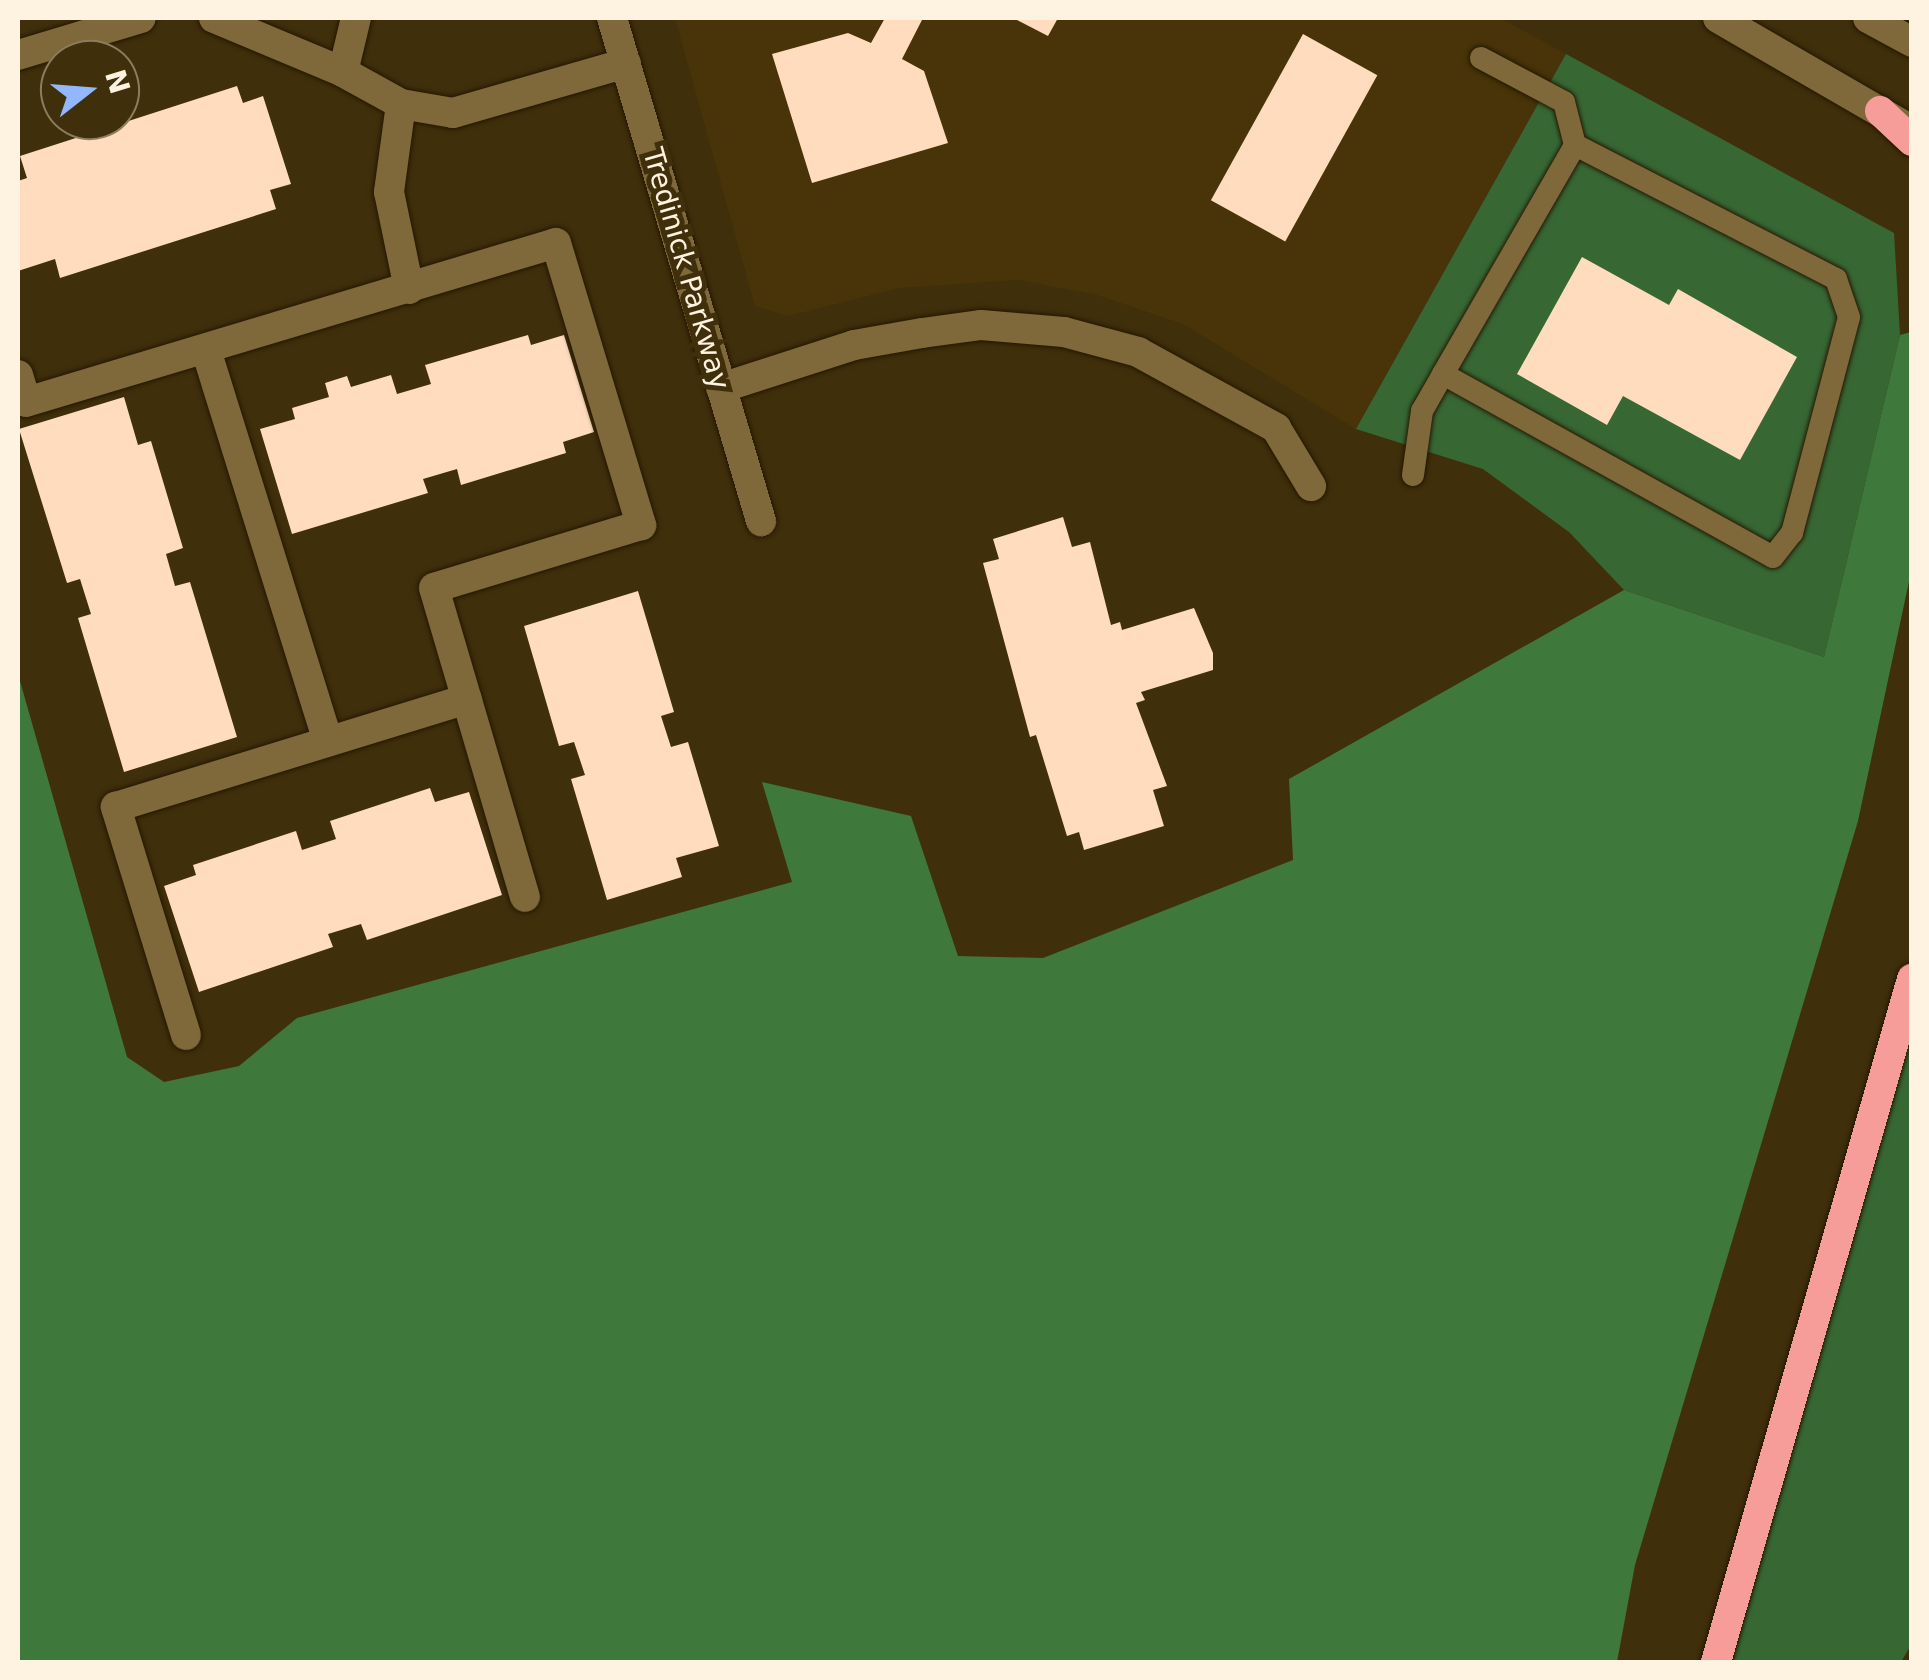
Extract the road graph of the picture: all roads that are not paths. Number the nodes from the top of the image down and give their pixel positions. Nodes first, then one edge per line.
1 (142, 18) edge
2 (214, 18) edge
3 (356, 18) edge
4 (612, 18) edge
5 (1718, 18) edge
6 (1868, 18) edge
7 (1912, 42) edge
8 (18, 54) edge
9 (1482, 58) dead end
10 (626, 63) junction
11 (343, 72) junction
12 (401, 104) junction
13 (1880, 110) junction
14 (1912, 130) edge
15 (1912, 141) edge
16 (1576, 145) junction
17 (409, 289) junction
18 (207, 353) junction
19 (1442, 374) junction
20 (18, 375) edge
21 (721, 388) junction
22 (1413, 475) dead end
23 (1311, 486) dead end
24 (761, 521) dead end
25 (467, 699) junction
26 (328, 742) junction
27 (526, 898) dead end
28 (1912, 979) edge
29 (186, 1035) dead end
30 (1716, 1662) edge

1 - 8 street
2 - 11 street
3 - 11 street
4 - 10 street, Tredinick Parkway
5 - 13 street
6 - 7 street
9 - 16 lane
10 - 12 street
10 - 21 street, Tredinick Parkway
11 - 12 street
12 - 17 street
13 - 14 street
13 - 15 highway
16 - 19 lane
16 - 19 lane
17 - 18 street
17 - 25 street
18 - 20 street
18 - 26 street
19 - 22 lane
21 - 23 street
21 - 24 street, Tredinick Parkway
25 - 26 street
25 - 27 street
26 - 29 street
28 - 30 highway

